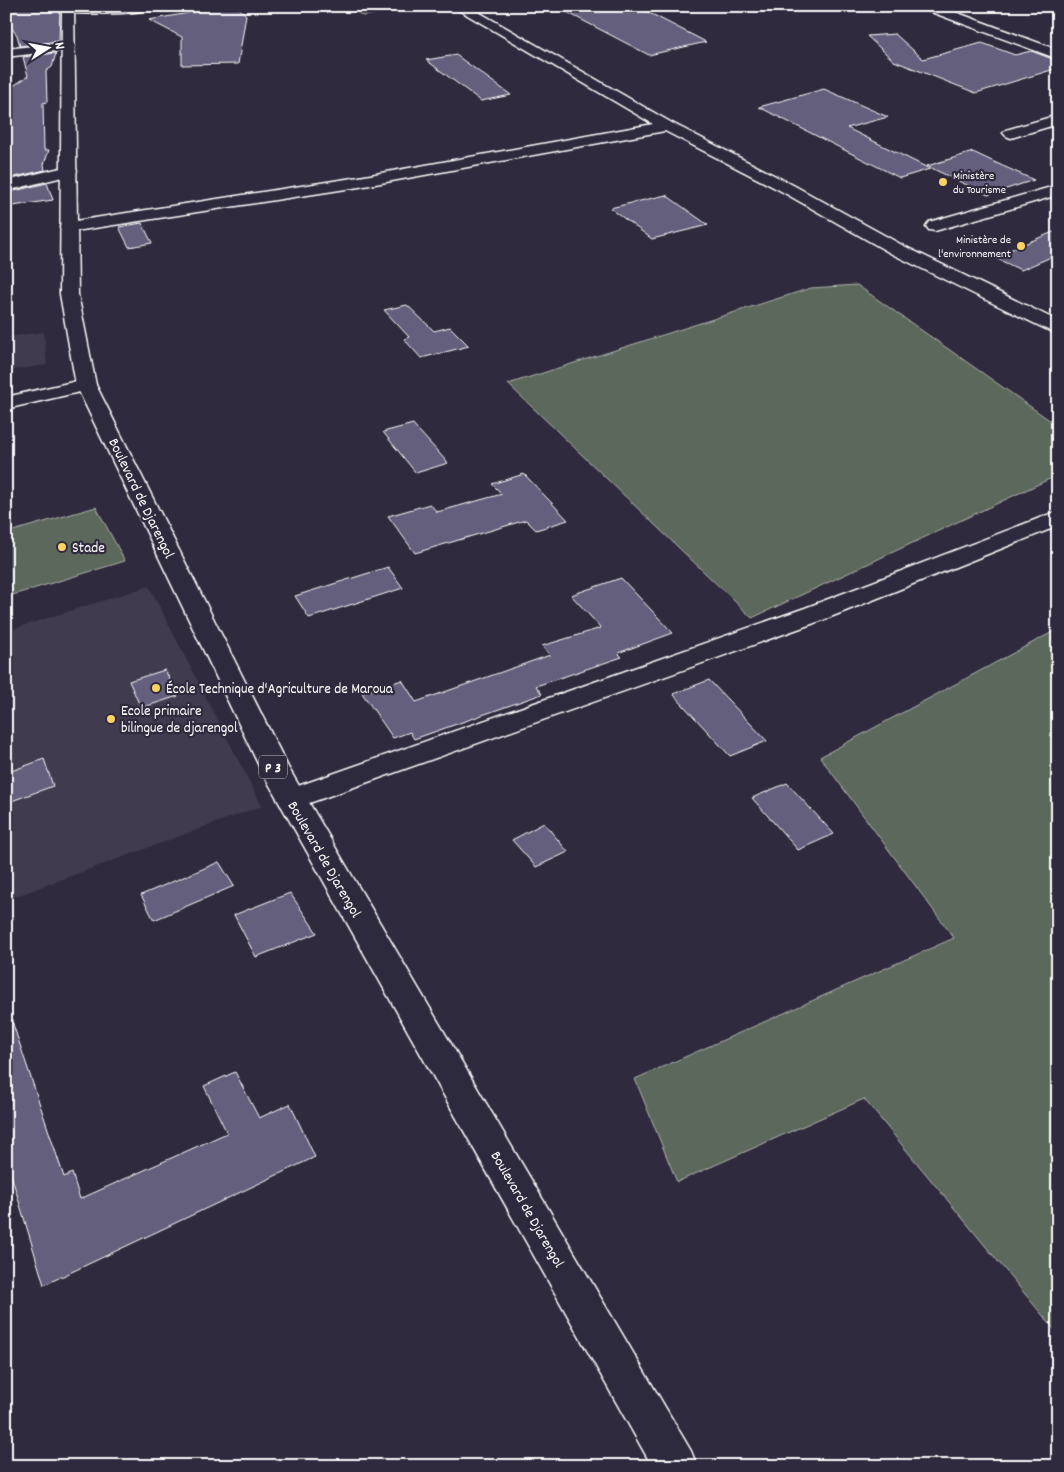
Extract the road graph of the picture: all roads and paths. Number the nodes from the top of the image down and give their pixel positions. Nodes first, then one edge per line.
1 (148, 6) edge
2 (458, 6) edge
3 (927, 6) edge
4 (69, 7) edge
5 (68, 46) junction
6 (6, 53) edge
7 (1058, 54) edge
8 (1058, 119) edge
9 (667, 126) junction
10 (1011, 133) dead end
11 (69, 171) junction
12 (6, 186) edge
13 (1058, 190) edge
14 (935, 226) dead end
15 (69, 227) junction
16 (1058, 329) edge
17 (86, 385) junction
18 (6, 403) edge
19 (1058, 518) edge
20 (291, 799) junction
21 (676, 1466) edge

1 - 4 street
2 - 9 street
3 - 7 street
4 - 5 street, Boulevard de Djarengol / P 3
5 - 6 street
5 - 11 street, Boulevard de Djarengol / P 3
8 - 10 street
9 - 15 street
9 - 16 street
11 - 12 street
11 - 15 street, Boulevard de Djarengol / P 3
13 - 14 street
15 - 17 street, Boulevard de Djarengol / P 3
17 - 18 street
17 - 20 street, Boulevard de Djarengol / P 3
19 - 20 street
20 - 21 street, Boulevard de Djarengol / P 3

